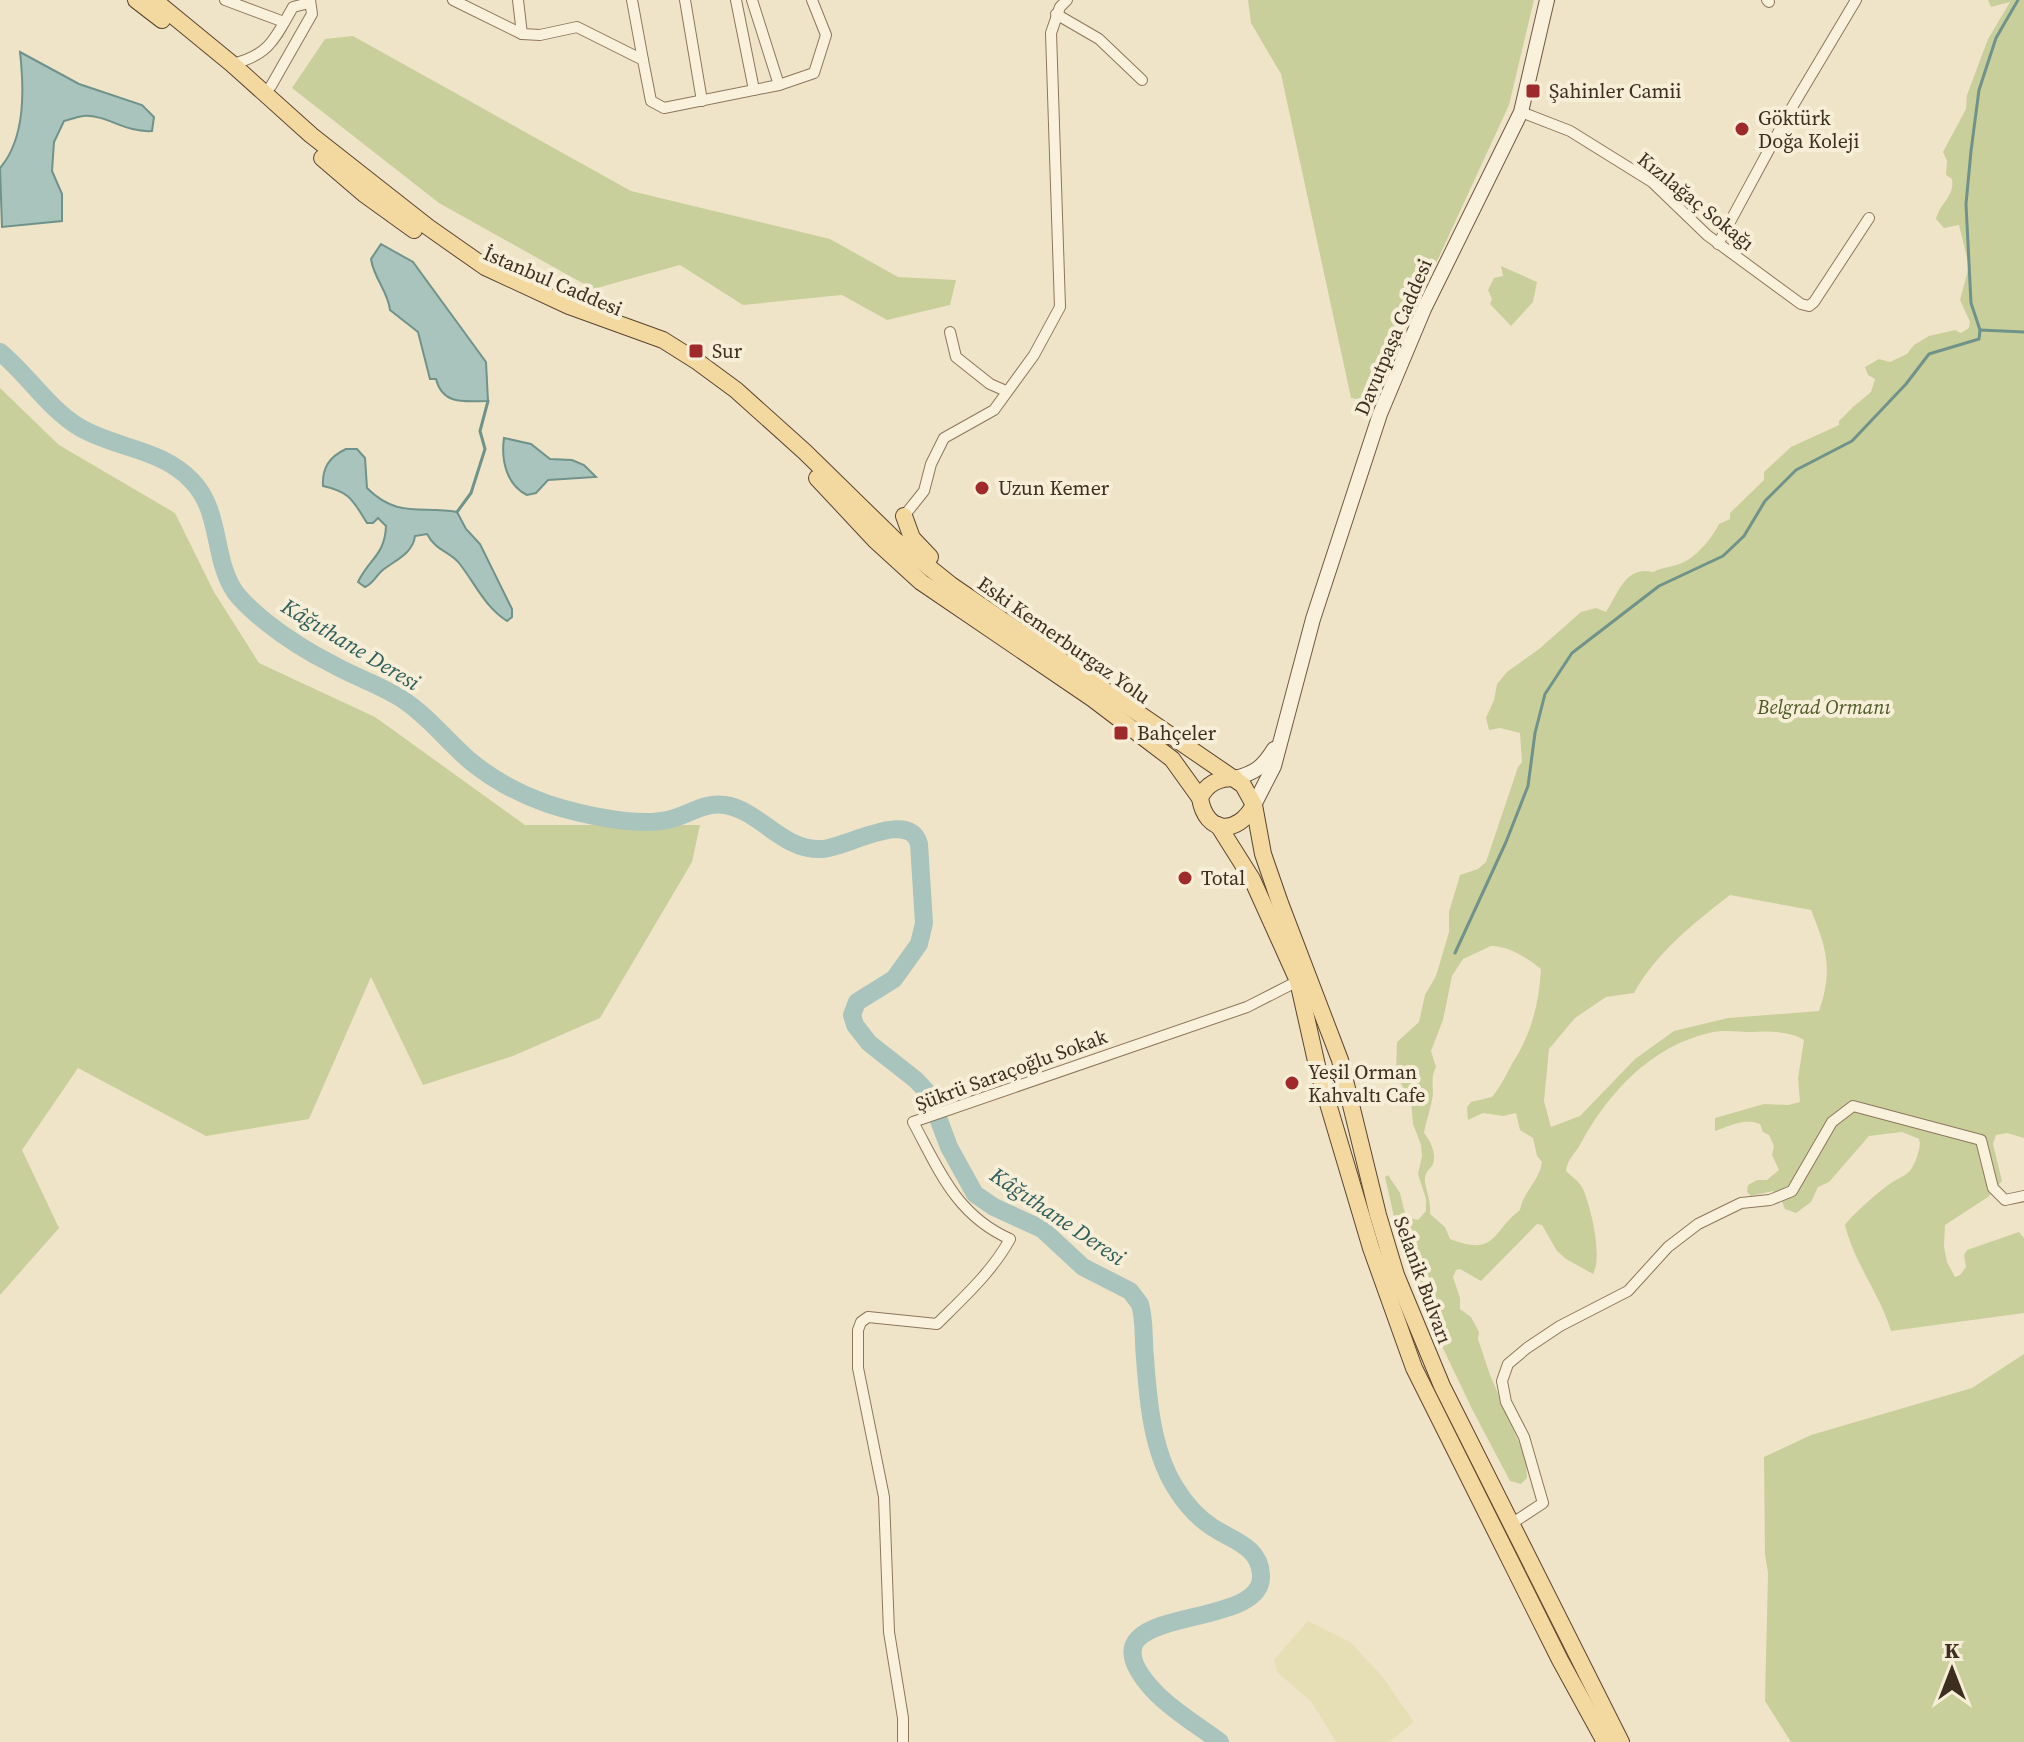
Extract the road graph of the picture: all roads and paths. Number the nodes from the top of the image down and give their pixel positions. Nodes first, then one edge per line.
1 (136, 0) edge
2 (154, 0) edge
3 (225, 0) edge
4 (453, 0) edge
5 (518, 0) edge
6 (632, 0) edge
7 (685, 0) edge
8 (736, 0) edge
9 (752, 0) edge
10 (812, 0) edge
11 (1067, 0) edge
12 (1547, 0) edge
13 (1856, 0) edge
14 (310, 1) edge
15 (1056, 14) junction
16 (284, 22) junction
17 (522, 34) junction
18 (643, 60) junction
19 (232, 64) junction
20 (1142, 80) dead end
21 (779, 85) junction
22 (754, 90) junction
23 (261, 97) junction
24 (702, 101) junction
25 (1521, 112) junction
26 (1869, 218) dead end
27 (1718, 244) junction
28 (950, 332) dead end
29 (1006, 391) junction
30 (904, 516) junction
31 (881, 533) junction
32 (951, 585) junction
33 (1279, 742) junction
34 (1235, 778) junction
35 (1200, 798) junction
36 (1254, 805) junction
37 (1218, 825) junction
38 (1298, 981) junction
39 (2024, 1196) edge
40 (1511, 1524) junction
41 (903, 1742) edge
42 (1605, 1742) edge
43 (1621, 1742) edge

1 - 23 main road, İstanbul Caddesi
2 - 19 main road, İstanbul Caddesi
3 - 16 street
4 - 17 street
5 - 17 street
6 - 18 street
7 - 24 street
8 - 22 street
9 - 21 street
10 - 21 street
11 - 15 street
12 - 25 street, Davutpaşa Caddesi
13 - 27 street
14 - 16 street
14 - 23 street
15 - 20 street
15 - 29 street
16 - 19 street
17 - 18 street
18 - 24 street
19 - 23 main road, İstanbul Caddesi
21 - 22 street
22 - 24 street
23 - 31 main road, İstanbul Caddesi
25 - 27 street, Kızılağaç Sokağı
25 - 33 street, Davutpaşa Caddesi
26 - 27 street, Kızılağaç Sokağı
28 - 29 street
29 - 30 street
30 - 31 main road
30 - 32 main road
31 - 32 main road, Eski Kemerburgaz Yolu
31 - 35 main road, Eski Kemerburgaz Yolu
32 - 34 main road, Eski Kemerburgaz Yolu
33 - 34 street
33 - 36 street, Davutpaşa Caddesi
34 - 35 main road
34 - 36 main road
35 - 37 main road
36 - 37 main road
36 - 40 main road, Selanik Bulvarı
37 - 38 main road, Selanik Bulvarı
38 - 41 street, Şükrü Saraçoğlu Sokak
38 - 42 main road, Selanik Bulvarı
39 - 40 street
40 - 43 main road, Selanik Bulvarı

